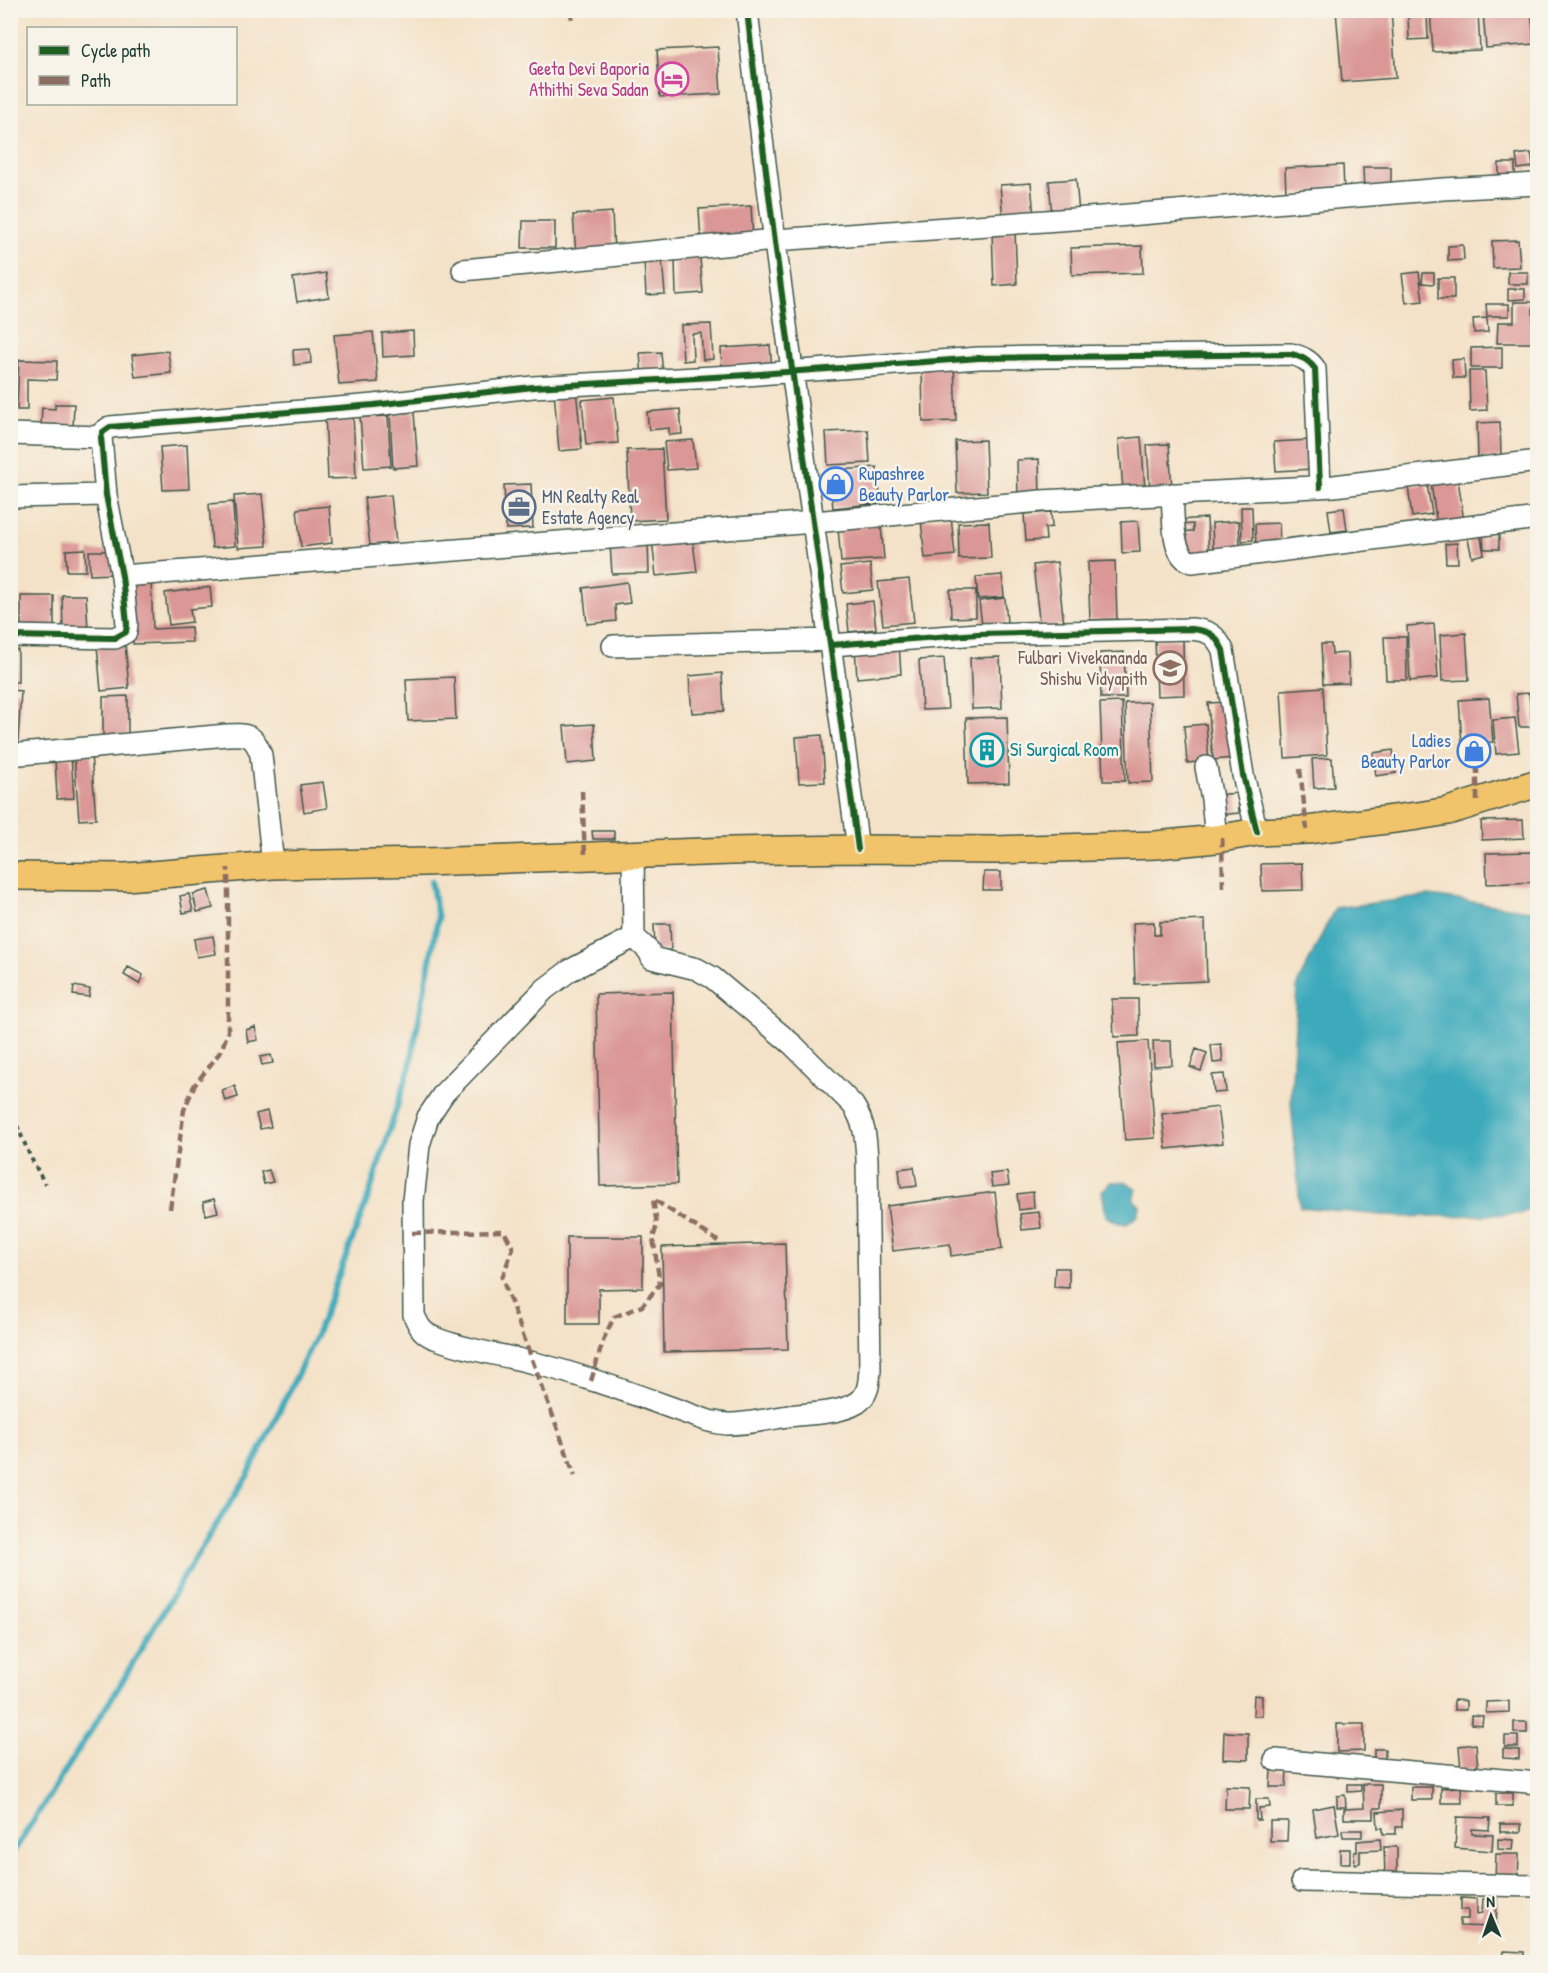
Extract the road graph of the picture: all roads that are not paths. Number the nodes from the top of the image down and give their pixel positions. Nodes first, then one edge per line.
1 (747, 10) edge
2 (1538, 184) edge
3 (775, 240) junction
4 (463, 270) dead end
5 (792, 371) junction
6 (10, 434) edge
7 (101, 437) junction
8 (1538, 461) edge
9 (1320, 487) junction
10 (1172, 494) junction
11 (106, 495) junction
12 (10, 497) edge
13 (1538, 518) edge
14 (814, 522) junction
15 (122, 576) junction
16 (10, 636) edge
17 (831, 642) junction
18 (613, 646) dead end
19 (10, 755) edge
20 (1206, 767) dead end
21 (1538, 783) edge
22 (1257, 832) junction
23 (1216, 839) junction
24 (858, 849) junction
25 (633, 854) junction
26 (273, 865) junction
27 (10, 876) edge
28 (634, 937) junction
29 (1275, 1760) dead end
30 (1538, 1783) edge
31 (1302, 1881) dead end
32 (1538, 1886) edge

1 - 3 street
2 - 3 street
3 - 4 street
3 - 5 street
5 - 7 street
5 - 9 street
5 - 14 street
6 - 7 street
7 - 11 street
8 - 9 street
9 - 10 street
10 - 13 street
10 - 14 street
11 - 12 street
11 - 15 street
14 - 15 street
14 - 17 street
15 - 16 street
17 - 18 street
17 - 22 street
17 - 24 street
19 - 26 street
20 - 23 street
21 - 22 main road
22 - 23 main road
23 - 24 main road
24 - 25 main road
25 - 26 main road
25 - 28 street
26 - 27 main road
28 - 28 street
29 - 30 street
31 - 32 street

